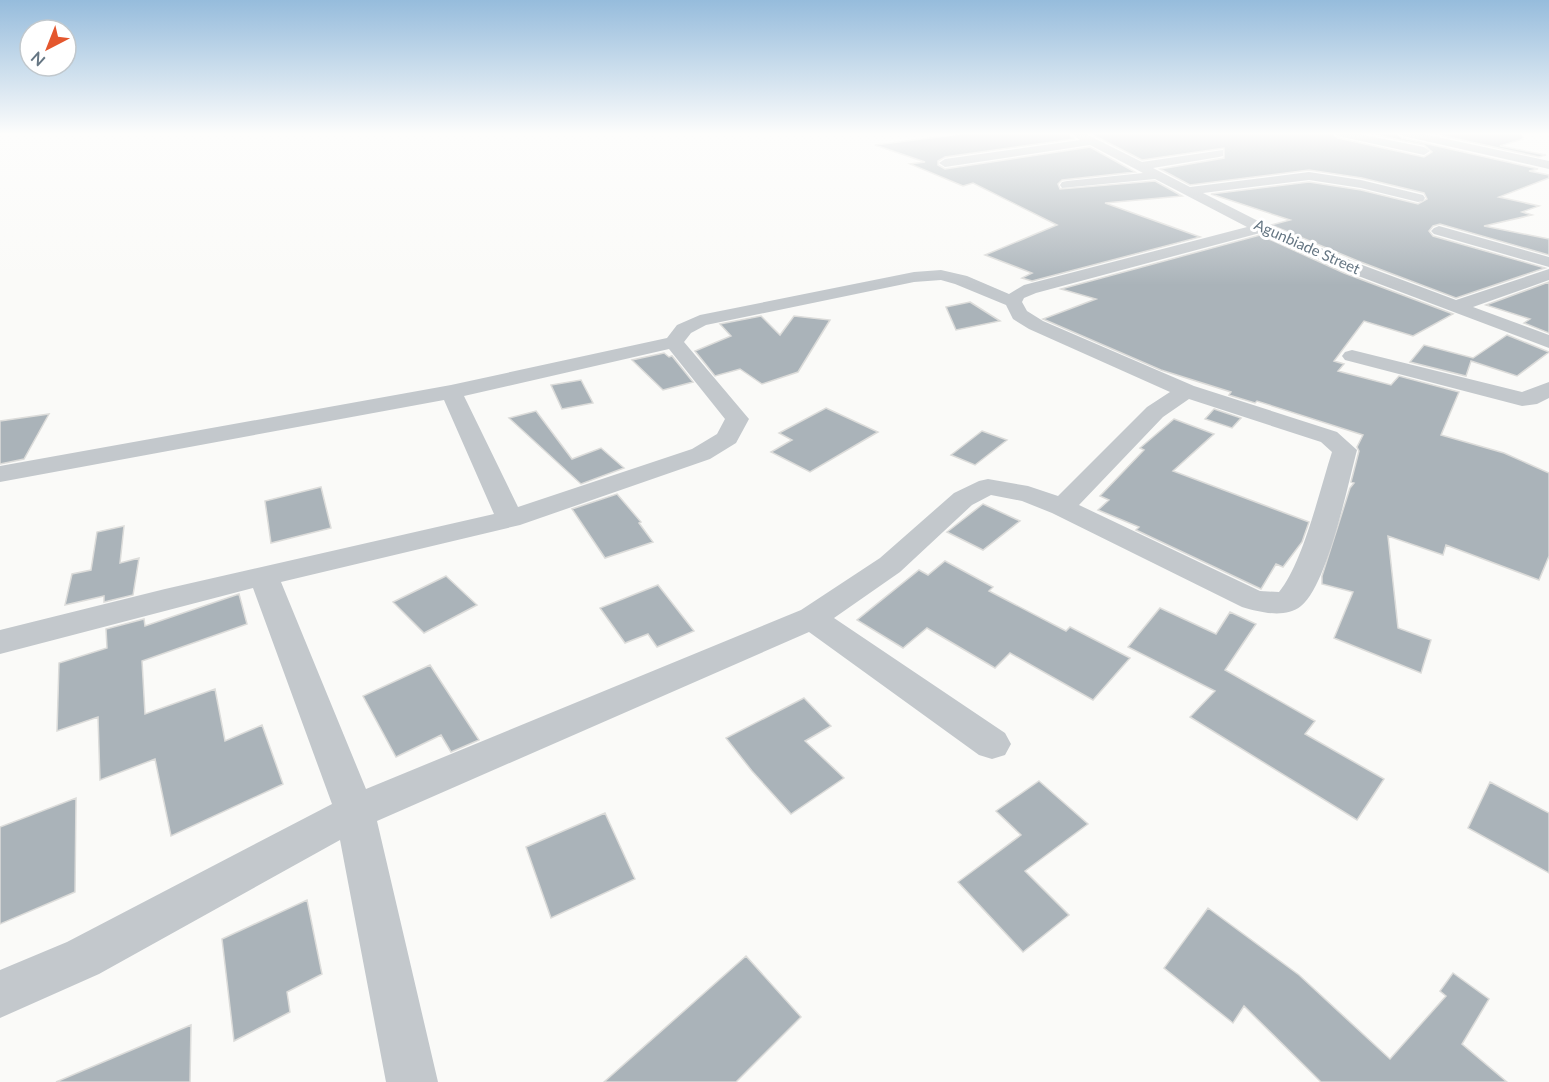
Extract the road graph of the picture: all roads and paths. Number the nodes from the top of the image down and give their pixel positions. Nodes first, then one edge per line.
1 (1081, 183) edge
2 (1173, 183) edge
3 (1252, 183) edge
4 (1357, 183) edge
5 (1067, 185) dead end
6 (1188, 192) junction
7 (1418, 198) dead end
8 (1261, 228) junction
9 (1439, 231) dead end
10 (1549, 262) edge
11 (1549, 274) edge
12 (1013, 302) junction
13 (1458, 306) junction
14 (674, 342) junction
15 (1549, 342) edge
16 (1352, 356) dead end
17 (1549, 389) edge
18 (1186, 391) junction
19 (451, 392) junction
20 (3, 480) edge
21 (1062, 507) junction
22 (510, 519) junction
23 (264, 576) junction
24 (812, 618) junction
25 (0, 642) edge
26 (992, 744) dead end
27 (355, 812) junction
28 (0, 994) edge
29 (412, 1082) edge

1 - 5 street
2 - 6 street, Agunbiade Street
3 - 6 street
4 - 7 street
6 - 8 street, Agunbiade Street
8 - 12 street
8 - 13 street, Agunbiade Street
9 - 10 street
11 - 13 street
12 - 14 street
12 - 18 street
13 - 15 street, Agunbiade Street
14 - 19 street
14 - 22 street
16 - 17 street
18 - 21 street
18 - 21 street
19 - 20 street
19 - 22 street
21 - 24 street
22 - 23 street
23 - 25 street
23 - 27 street
24 - 26 street
24 - 27 street
27 - 28 street
27 - 29 street

